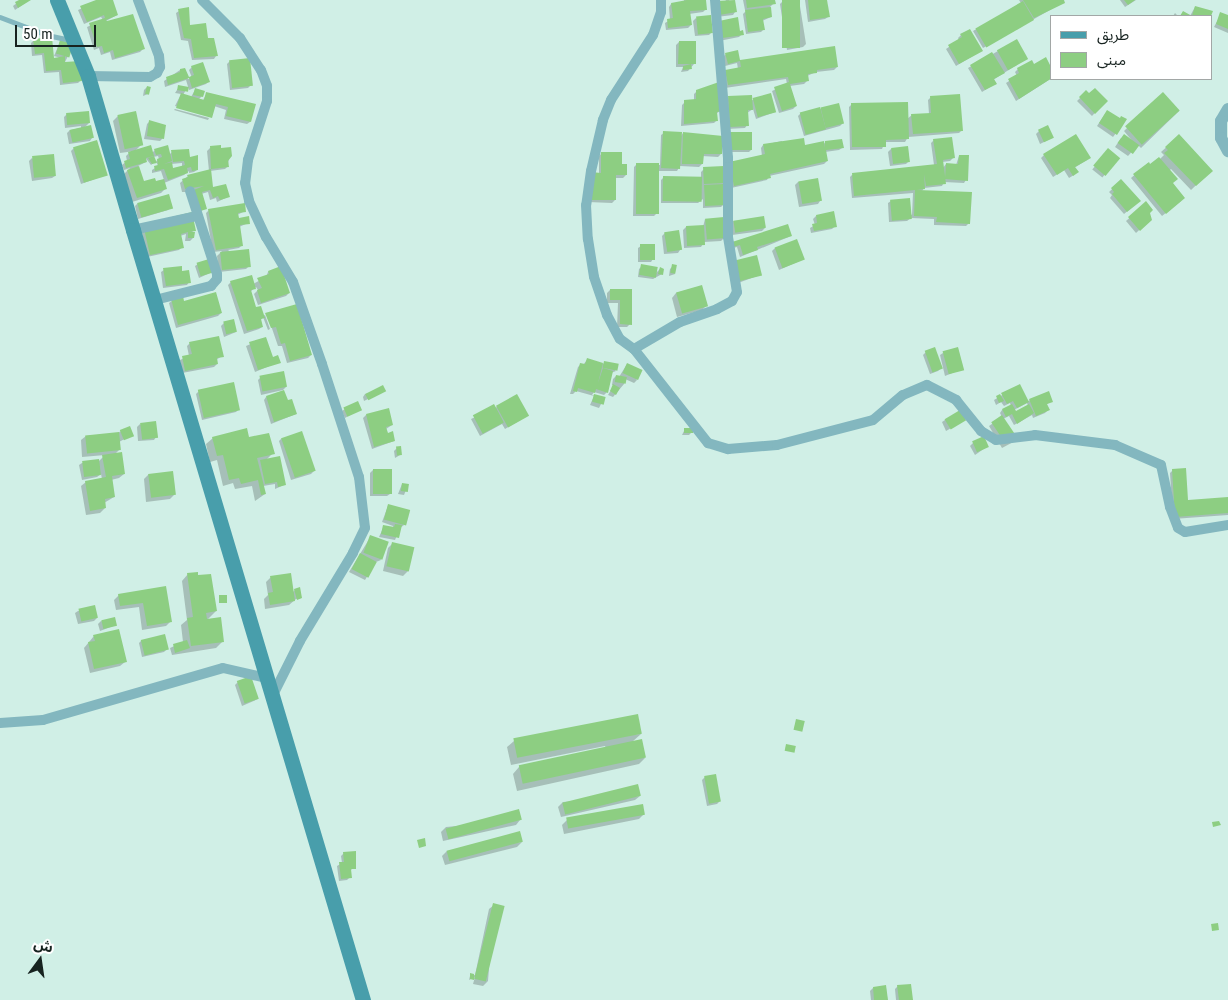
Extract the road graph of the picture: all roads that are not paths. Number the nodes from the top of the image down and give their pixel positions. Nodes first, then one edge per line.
1 (57, 0) edge
2 (138, 0) edge
3 (202, 0) edge
4 (661, 0) edge
5 (715, 0) edge
6 (0, 17) edge
7 (74, 40) junction
8 (88, 76) junction
9 (1228, 109) edge
10 (1228, 151) edge
11 (190, 191) dead end
12 (197, 216) junction
13 (133, 230) junction
14 (155, 300) junction
15 (634, 349) junction
16 (1228, 525) edge
17 (266, 678) junction
18 (272, 697) junction
19 (0, 723) edge
20 (363, 1000) edge

1 - 7 main road
2 - 8 street
3 - 18 street
4 - 15 street
5 - 15 street
6 - 7 lane
7 - 8 main road
8 - 13 main road
9 - 10 street
11 - 12 street
12 - 13 street
12 - 14 street
13 - 14 main road
14 - 17 main road
15 - 16 street
17 - 18 main road
17 - 19 street
18 - 20 main road

